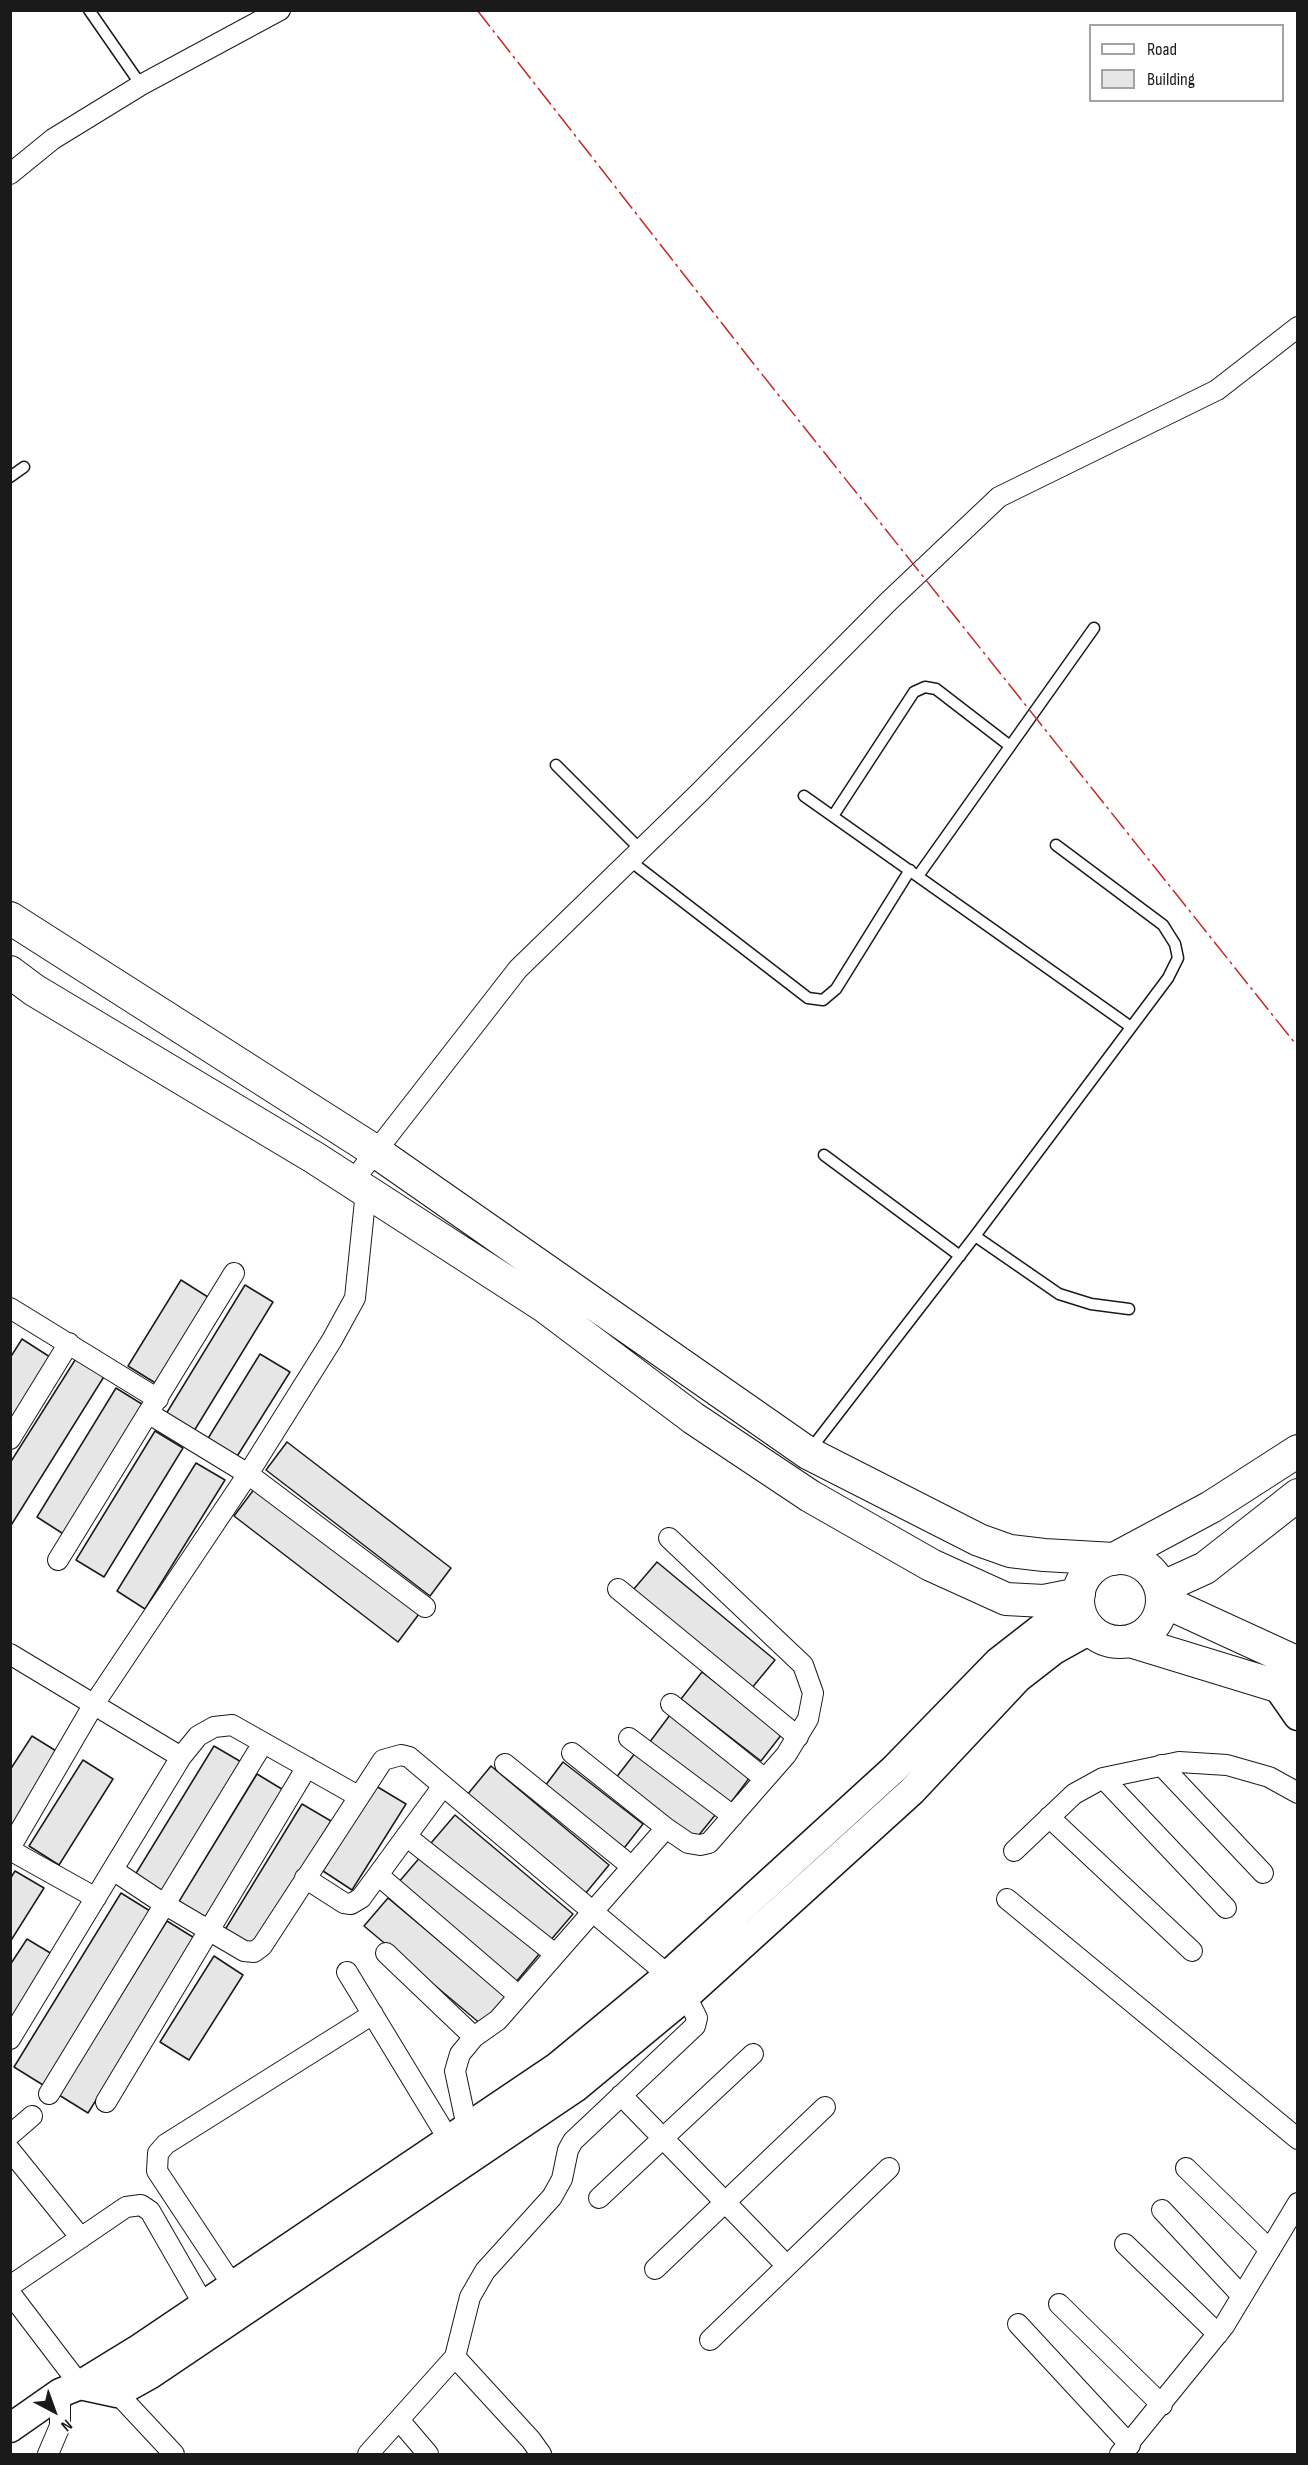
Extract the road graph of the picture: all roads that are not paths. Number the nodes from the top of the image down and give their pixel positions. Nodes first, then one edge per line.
1 (89, 10) edge
2 (280, 10) edge
3 (141, 85) junction
4 (10, 174) edge
5 (1298, 327) edge
6 (24, 467) dead end
7 (10, 477) edge
8 (1094, 628) dead end
9 (1010, 746) junction
10 (556, 765) dead end
11 (804, 796) dead end
12 (833, 816) junction
13 (1056, 845) dead end
14 (635, 854) junction
15 (914, 873) junction
16 (10, 918) edge
17 (10, 972) edge
18 (1131, 1027) junction
19 (375, 1151) junction
20 (824, 1155) dead end
21 (359, 1187) junction
22 (975, 1236) junction
23 (960, 1256) junction
24 (234, 1273) dead end
25 (10, 1308) edge
26 (1129, 1309) dead end
27 (69, 1343) junction
28 (153, 1406) junction
29 (10, 1439) edge
30 (1298, 1451) edge
31 (808, 1453) junction
32 (248, 1474) junction
33 (1298, 1495) edge
34 (669, 1538) dead end
35 (1113, 1559) junction
36 (58, 1560) dead end
37 (618, 1589) dead end
38 (1162, 1594) junction
39 (425, 1607) dead end
40 (1083, 1610) junction
41 (1130, 1641) junction
42 (12, 1657) edge
43 (1291, 1681) edge
44 (94, 1704) junction
45 (671, 1704) dead end
46 (1298, 1716) edge
47 (798, 1737) junction
48 (629, 1738) dead end
49 (262, 1743) junction
50 (572, 1753) dead end
51 (181, 1757) junction
52 (505, 1764) dead end
53 (1161, 1765) junction
54 (307, 1767) junction
55 (1103, 1778) junction
56 (765, 1779) junction
57 (443, 1786) junction
58 (1298, 1793) edge
59 (358, 1796) junction
60 (733, 1816) junction
61 (1049, 1817) junction
62 (666, 1828) junction
63 (406, 1836) junction
64 (10, 1849) edge
65 (1014, 1851) dead end
66 (631, 1866) junction
67 (113, 1870) junction
68 (1263, 1873) dead end
69 (378, 1875) junction
70 (305, 1878) junction
71 (96, 1898) junction
72 (1007, 1899) dead end
73 (164, 1904) junction
74 (1226, 1908) dead end
75 (591, 1911) junction
76 (210, 1929) junction
77 (1192, 1951) dead end
78 (386, 1953) dead end
79 (555, 1953) junction
80 (347, 1972) dead end
81 (677, 1985) junction
82 (519, 1996) junction
83 (373, 2014) junction
84 (474, 2037) junction
85 (10, 2039) edge
86 (753, 2054) dead end
87 (49, 2094) dead end
88 (621, 2095) junction
89 (105, 2102) dead end
90 (825, 2107) dead end
91 (32, 2116) dead end
92 (458, 2134) junction
93 (10, 2135) edge
94 (664, 2137) junction
95 (1298, 2139) edge
96 (10, 2150) edge
97 (889, 2168) dead end
98 (1186, 2168) dead end
99 (599, 2198) dead end
100 (725, 2202) junction
101 (1298, 2203) edge
102 (1162, 2210) dead end
103 (81, 2238) junction
104 (1125, 2244) dead end
105 (1270, 2250) junction
106 (787, 2266) junction
107 (655, 2269) dead end
108 (10, 2286) edge
109 (233, 2286) junction
110 (10, 2293) edge
111 (1242, 2296) junction
112 (1059, 2304) dead end
113 (204, 2305) junction
114 (1018, 2324) dead end
115 (1218, 2334) junction
116 (710, 2340) dead end
117 (455, 2357) junction
118 (70, 2389) junction
119 (117, 2393) junction
120 (1162, 2405) junction
121 (399, 2420) junction
122 (10, 2428) edge
123 (1125, 2450) edge
124 (48, 2454) edge
125 (174, 2454) edge
126 (368, 2454) edge
127 (428, 2454) edge
128 (541, 2454) edge

1 - 3 lane
2 - 3 street
3 - 4 street
5 - 14 street
6 - 7 lane
8 - 9 lane
9 - 12 lane
9 - 15 lane
10 - 14 lane
11 - 12 lane
12 - 15 lane
13 - 18 lane
14 - 15 lane
14 - 19 street
15 - 18 lane
16 - 19 main road
17 - 21 main road
18 - 22 lane
19 - 21 street
19 - 31 main road
20 - 23 lane
21 - 32 street
21 - 40 main road
22 - 23 lane
22 - 26 lane
23 - 31 lane
24 - 28 street
25 - 27 street
27 - 28 street
27 - 29 street
28 - 32 street
28 - 36 street
30 - 35 main road
31 - 35 main road
32 - 39 street
32 - 44 street
33 - 38 main road
34 - 47 street
35 - 38 main road
35 - 40 main road
37 - 47 street
38 - 41 main road
38 - 43 main road
40 - 41 main road
40 - 81 street
41 - 43 main road
42 - 44 street
43 - 46 street
44 - 51 street
44 - 64 street
45 - 56 street
47 - 56 street
48 - 60 street
49 - 51 street
49 - 54 street
49 - 73 street
50 - 62 street
51 - 67 street
52 - 66 street
53 - 55 street
53 - 58 street
53 - 68 street
54 - 59 street
54 - 76 street
55 - 61 street
55 - 74 street
56 - 60 street
57 - 59 street
57 - 63 street
57 - 75 street
59 - 70 street
60 - 62 street
61 - 65 street
61 - 77 street
62 - 66 street
63 - 69 street
63 - 79 street
64 - 71 street
66 - 75 street
67 - 71 street
67 - 73 street
69 - 70 street
69 - 82 street
70 - 76 street
71 - 85 street
72 - 95 street
73 - 76 street
73 - 87 street
75 - 79 street
75 - 81 street
76 - 89 street
78 - 84 street
79 - 82 street
80 - 83 street
81 - 88 street
81 - 92 street
81 - 119 street
82 - 84 street
83 - 92 street
83 - 109 street
84 - 92 street
86 - 94 street
88 - 94 street
88 - 117 street
90 - 100 street
91 - 93 street
92 - 109 street
94 - 99 street
94 - 100 street
96 - 103 street
97 - 106 street
98 - 105 street
100 - 106 street
100 - 107 street
101 - 105 street
102 - 111 street
103 - 108 street
103 - 113 street
104 - 115 street
105 - 111 street
106 - 116 street
109 - 113 street
110 - 118 street
111 - 115 street
112 - 120 street
113 - 118 street
114 - 123 street
115 - 120 street
117 - 121 street
117 - 128 street
118 - 119 street
118 - 122 street
118 - 124 street
119 - 125 street
120 - 123 street
121 - 126 street
121 - 127 street

